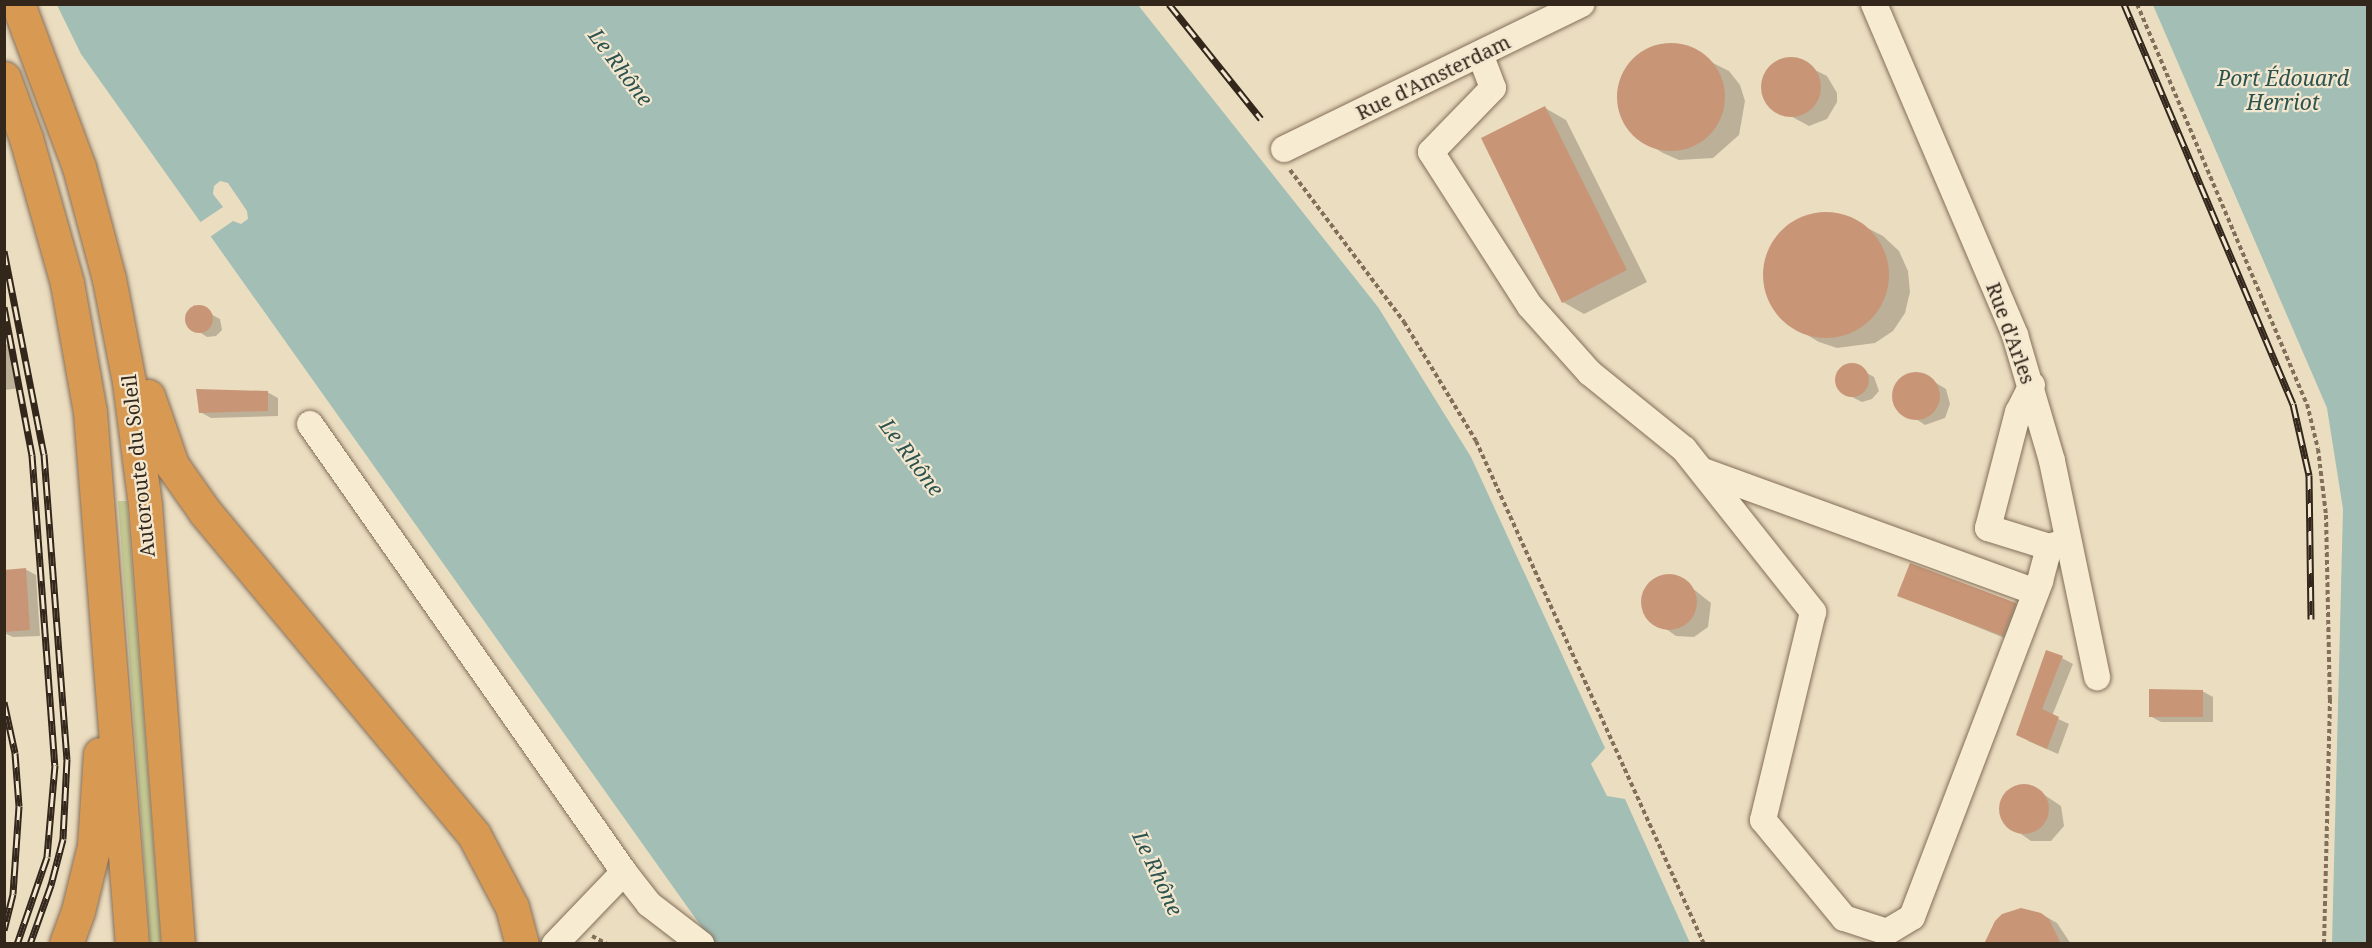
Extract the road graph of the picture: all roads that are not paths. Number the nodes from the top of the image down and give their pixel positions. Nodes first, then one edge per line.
1 (18, 4) edge
2 (1581, 4) edge
3 (1874, 4) edge
4 (1534, 15) edge
5 (1480, 54) junction
6 (4, 78) edge
7 (1284, 148) road end
8 (93, 216) junction
9 (2032, 385) junction
10 (310, 424) dead end
11 (1702, 471) junction
12 (2058, 544) junction
13 (2036, 592) junction
14 (108, 620) junction
15 (2097, 677) dead end
16 (624, 872) junction
17 (66, 944) edge
18 (132, 944) edge
19 (178, 944) edge
20 (522, 944) edge
21 (555, 944) edge
22 (701, 944) edge

1 - 8 highway, Autoroute du Soleil
2 - 4 street, Rue d'Amsterdam
3 - 9 street, Rue d'Arles
4 - 5 street, Rue d'Amsterdam
5 - 7 street, Rue d'Amsterdam
5 - 11 street
6 - 14 highway
8 - 19 highway, Autoroute du Soleil
8 - 20 highway
9 - 12 street, Rue d'Arles
9 - 12 street
10 - 16 street
11 - 13 street
11 - 13 street
12 - 13 street
12 - 15 street, Rue d'Arles
14 - 17 highway
14 - 18 highway
16 - 21 street
16 - 22 street

